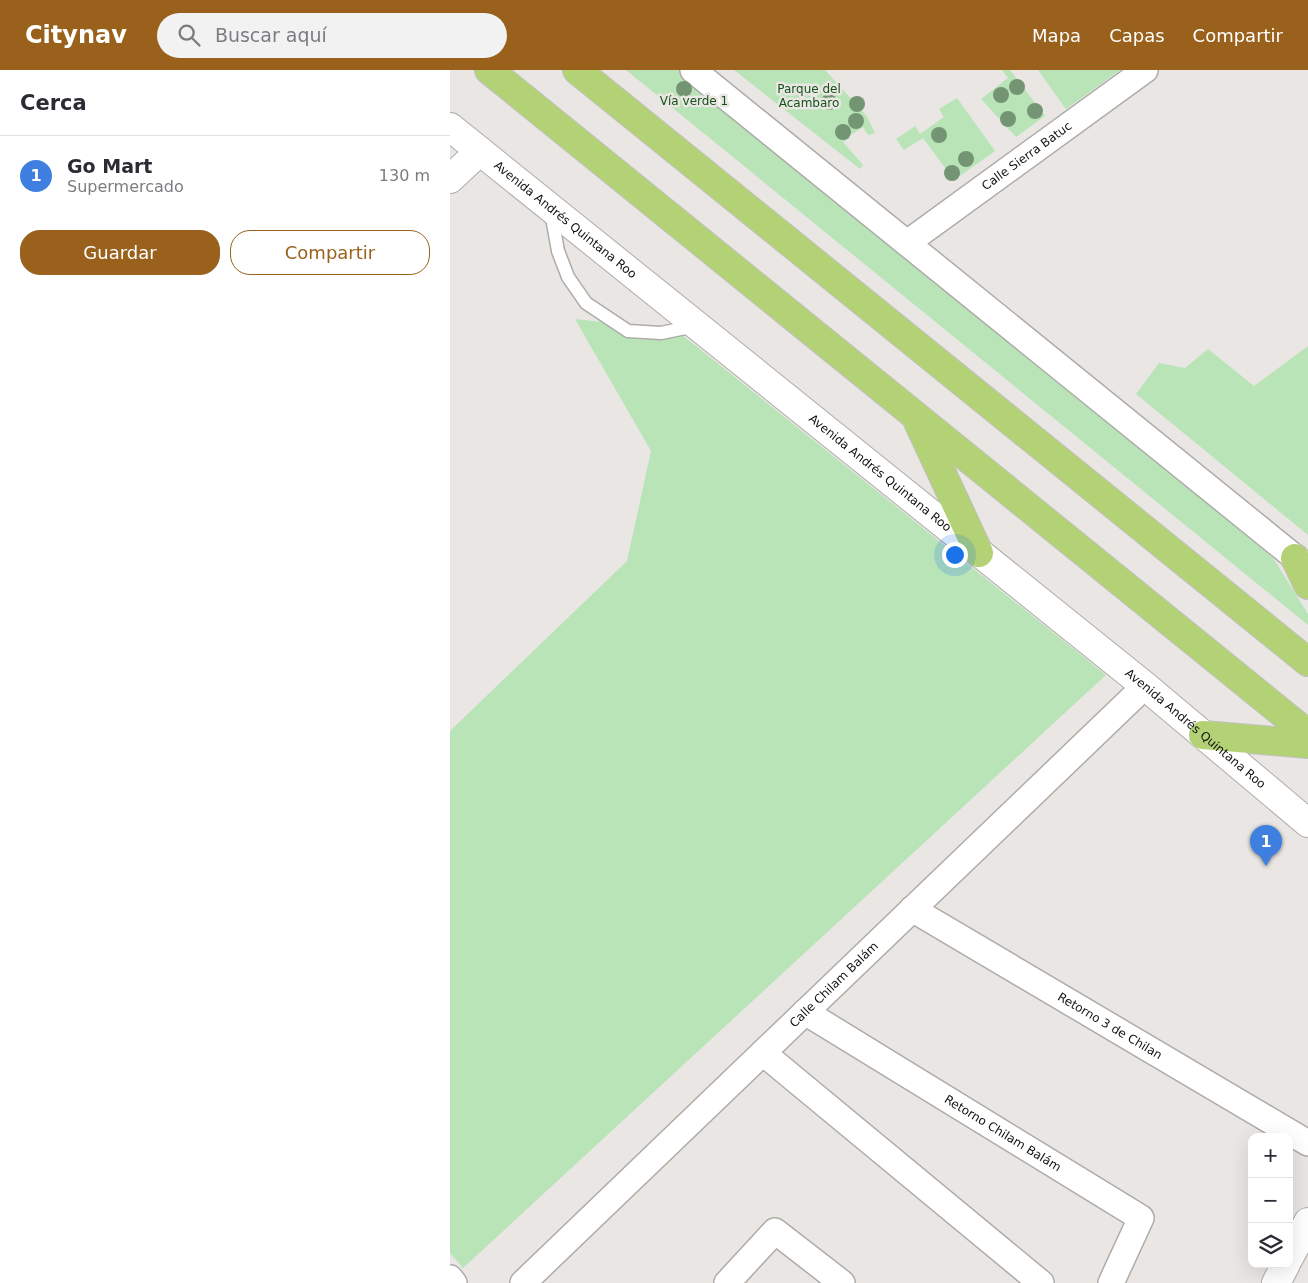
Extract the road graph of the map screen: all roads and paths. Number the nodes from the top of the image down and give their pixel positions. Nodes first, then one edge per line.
1 (489, 70) edge
2 (577, 70) edge
3 (693, 70) edge
4 (1145, 70) edge
5 (450, 127) edge
6 (480, 151) junction
7 (450, 179) edge
8 (550, 207) junction
9 (907, 243) junction
10 (697, 326) junction
11 (916, 416) junction
12 (979, 553) junction
13 (1302, 563) edge
14 (1308, 585) edge
15 (1308, 662) edge
16 (1145, 686) junction
17 (1308, 734) edge
18 (1203, 735) junction
19 (1308, 744) edge
20 (1308, 823) edge
21 (912, 909) junction
22 (805, 1012) junction
23 (762, 1053) junction
24 (1308, 1143) edge
25 (1308, 1222) edge
26 (1293, 1250) edge
27 (1284, 1268) edge
28 (450, 1278) edge
29 (454, 1283) edge
30 (523, 1283) edge
31 (727, 1283) edge
32 (842, 1283) edge
33 (1041, 1283) edge
34 (1111, 1283) edge
35 (1276, 1283) edge

1 - 11 main road
2 - 15 main road
3 - 9 street
4 - 9 street, Calle Sierra Batuc
5 - 6 street, Avenida Andrés Quintana Roo
6 - 7 street
6 - 8 street, Avenida Andrés Quintana Roo
8 - 10 street, Avenida Andrés Quintana Roo
8 - 10 lane
9 - 13 street
10 - 12 street, Avenida Andrés Quintana Roo
11 - 12 main road
11 - 17 main road
12 - 16 street, Avenida Andrés Quintana Roo
13 - 14 main road
16 - 18 street, Avenida Andrés Quintana Roo
16 - 21 street, Calle Chilam Balám
18 - 19 main road
18 - 20 street, Avenida Andrés Quintana Roo
21 - 22 street, Calle Chilam Balám
21 - 24 street, Retorno 3 de Chilan
22 - 23 street, Calle Chilam Balám
22 - 34 street, Retorno Chilam Balám
23 - 30 street, Calle Chilam Balám
23 - 33 street
25 - 26 street
27 - 35 street
28 - 29 street
31 - 32 street

